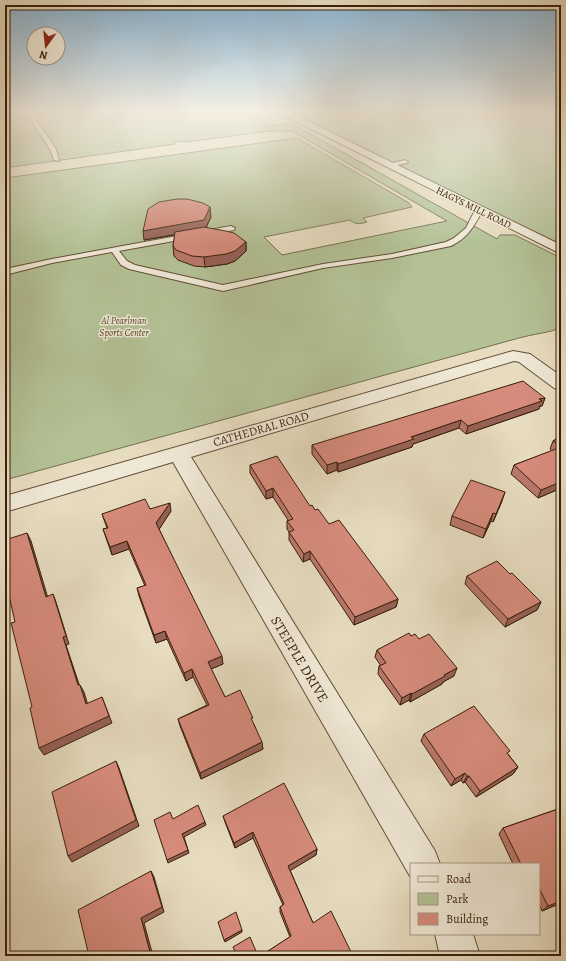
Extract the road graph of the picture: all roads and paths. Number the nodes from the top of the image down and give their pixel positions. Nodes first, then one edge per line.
1 (55, 156) edge
2 (369, 156) edge
3 (57, 160) dead end
4 (405, 162) dead end
5 (388, 165) junction
6 (479, 210) junction
7 (231, 228) dead end
8 (114, 250) junction
9 (561, 250) edge
10 (5, 272) edge
11 (561, 384) edge
12 (178, 453) junction
13 (5, 504) edge
14 (421, 863) edge
15 (454, 935) edge
16 (460, 956) edge

1 - 3 lane
2 - 5 street, HAGYS MILL ROAD
4 - 5 lane
5 - 6 street, HAGYS MILL ROAD
6 - 8 lane
6 - 9 street, HAGYS MILL ROAD
7 - 8 lane
8 - 10 lane
11 - 12 street, CATHEDRAL ROAD
12 - 13 street, CATHEDRAL ROAD
12 - 14 street, STEEPLE DRIVE
15 - 16 street

